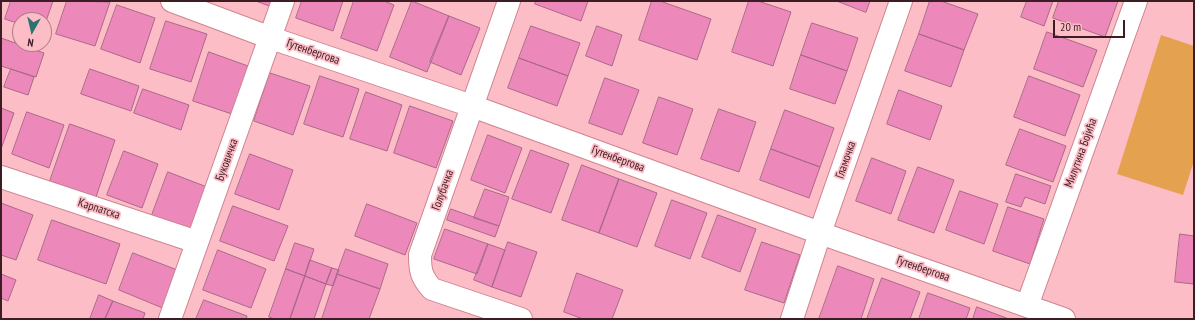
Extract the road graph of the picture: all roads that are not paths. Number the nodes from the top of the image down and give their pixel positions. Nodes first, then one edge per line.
1 (172, 1) edge
2 (283, 1) edge
3 (509, 1) edge
4 (901, 1) edge
5 (1136, 1) edge
6 (271, 38) junction
7 (472, 106) junction
8 (1, 177) edge
9 (820, 233) junction
10 (197, 242) junction
11 (1026, 306) junction
12 (170, 319) edge
13 (521, 319) edge
14 (792, 319) edge
15 (1064, 319) edge

1 - 6 street, Гутенбергова
2 - 6 street, Буковичка
3 - 7 street, Голубачка
4 - 9 street, Гламочка
5 - 11 street, Милутина Бојића
6 - 7 street, Гутенбергова
6 - 10 street, Буковичка
7 - 9 street, Гутенбергова
7 - 13 street, Голубачка
8 - 10 street, Карпатска
9 - 11 street, Гутенбергова
9 - 14 street, Гламочка
10 - 12 street, Буковичка
11 - 15 street, Гутенбергова

